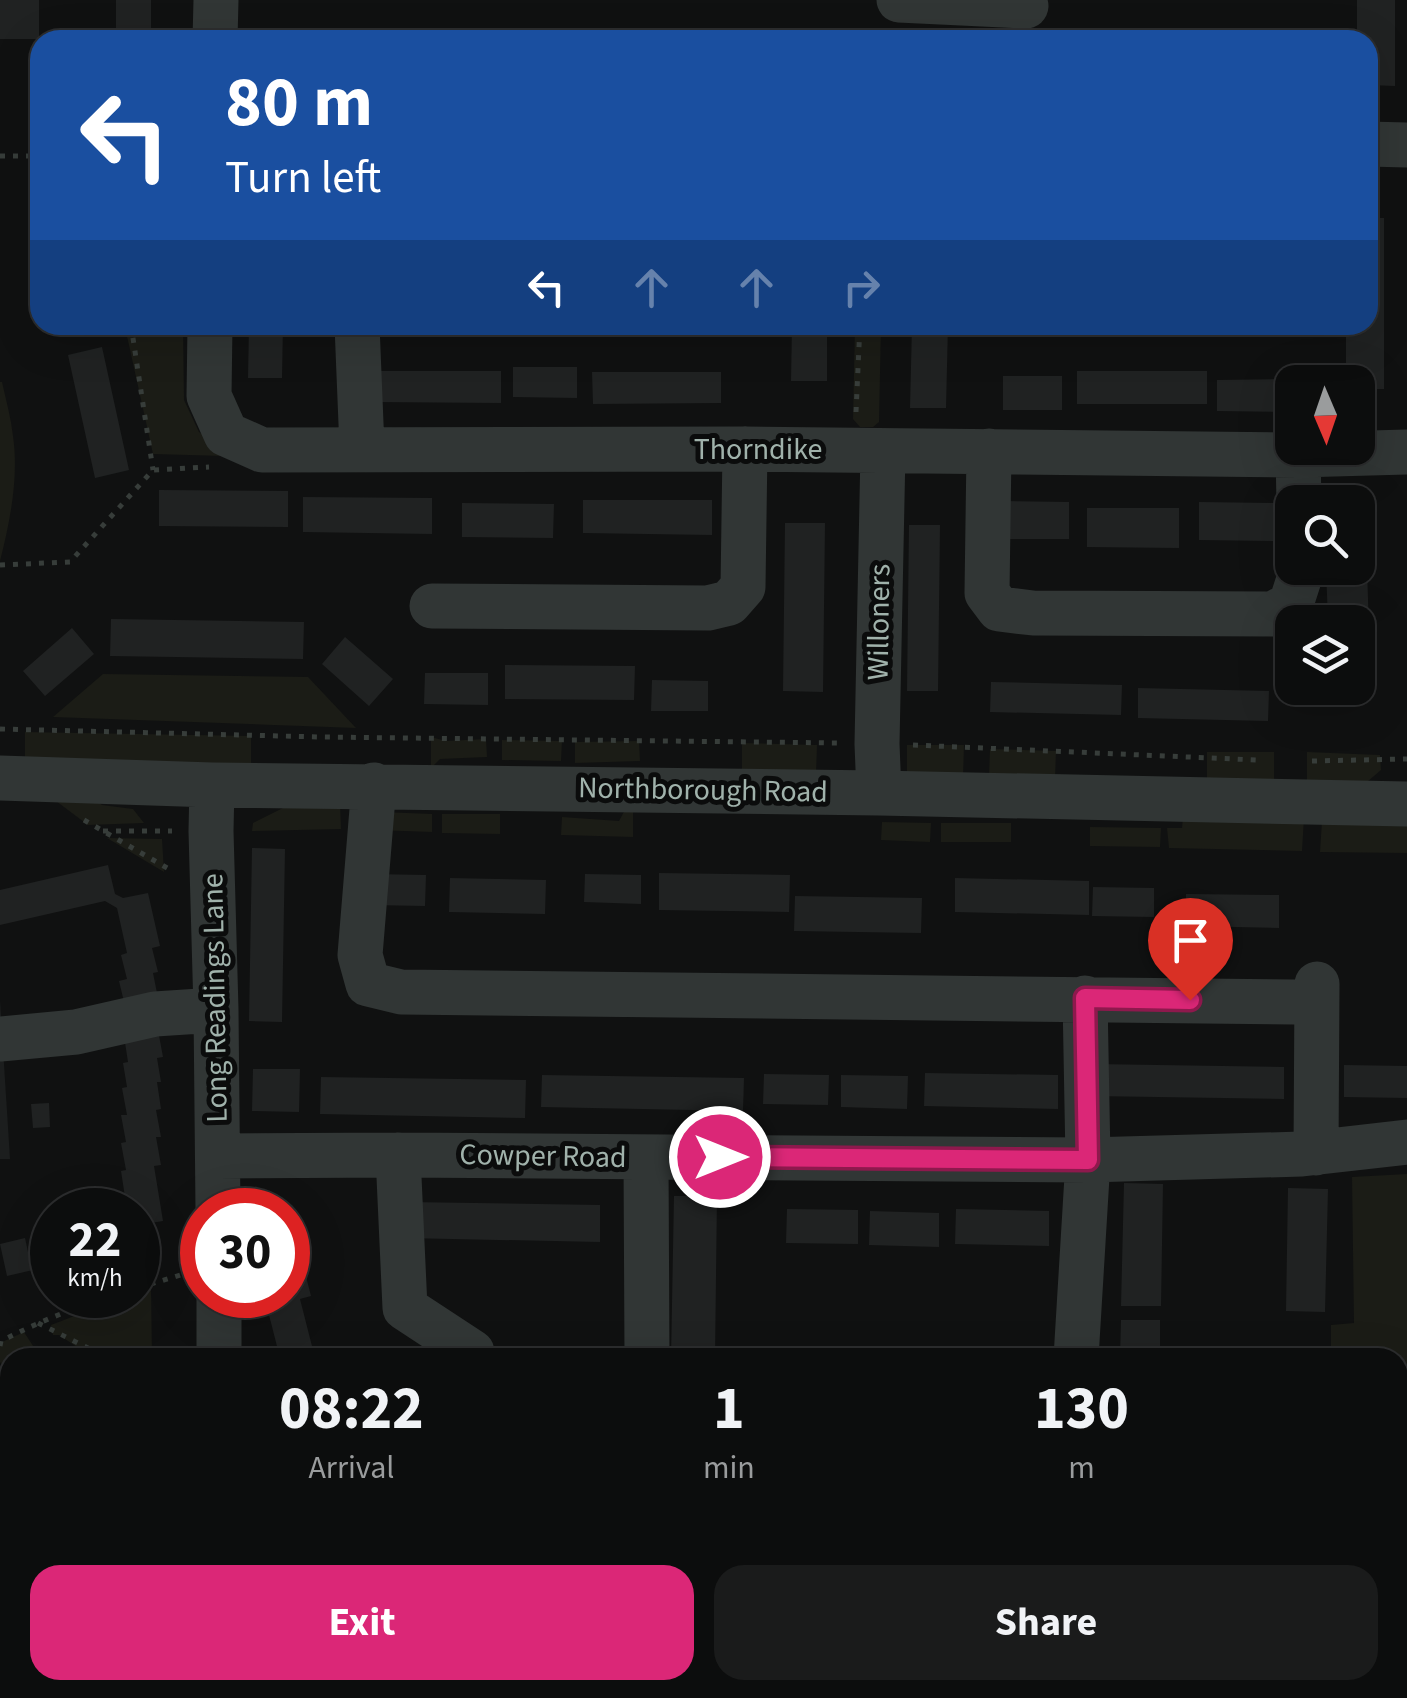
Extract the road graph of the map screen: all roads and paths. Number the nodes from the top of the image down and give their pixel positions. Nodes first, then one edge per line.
1 (216, 0) edge
2 (899, 0) edge
3 (1026, 15) edge
4 (216, 30) edge
5 (1378, 144) edge
6 (1407, 145) edge
7 (0, 156) edge
8 (30, 156) edge
9 (133, 335) edge
10 (210, 335) edge
11 (356, 335) edge
12 (861, 335) edge
13 (362, 448) junction
14 (745, 449) junction
15 (262, 450) junction
16 (989, 450) junction
17 (868, 451) junction
18 (1407, 452) edge
19 (1375, 453) edge
20 (1275, 456) edge
21 (153, 470) junction
22 (0, 565) edge
23 (1297, 585) edge
24 (432, 606) dead end
25 (0, 729) edge
26 (877, 744) junction
27 (1407, 759) edge
28 (1259, 760) dead end
29 (1297, 762) dead end
30 (0, 778) edge
31 (212, 785) junction
32 (374, 785) junction
33 (878, 793) junction
34 (1407, 804) edge
35 (84, 820) dead end
36 (99, 831) junction
37 (179, 831) dead end
38 (186, 878) dead end
39 (1085, 998) junction
40 (216, 1010) junction
41 (0, 1038) edge
42 (1407, 1142) edge
43 (1316, 1153) junction
44 (398, 1154) junction
45 (218, 1156) junction
46 (646, 1157) junction
47 (1088, 1160) junction
48 (218, 1188) edge
49 (49, 1318) edge
50 (218, 1318) edge
51 (37, 1323) junction
52 (0, 1346) edge
53 (88, 1348) edge
54 (219, 1348) edge
55 (466, 1348) edge
56 (647, 1348) edge
57 (1077, 1348) edge

1 - 4 street
2 - 3 street
5 - 6 street
7 - 8 path
9 - 21 path
10 - 15 street
11 - 13 street
12 - 17 path
13 - 14 street, Thorndike
13 - 15 street, Thorndike
14 - 17 street, Thorndike
14 - 24 street
15 - 21 path
16 - 17 street, Thorndike
16 - 20 street, Thorndike
16 - 23 street
17 - 26 street, Willoners
18 - 19 street, Thorndike
21 - 22 path
25 - 26 path
26 - 28 path
26 - 33 street, Willoners
27 - 29 path
30 - 31 street, Northborough Road
31 - 32 street, Northborough Road
31 - 40 street, Long Readings Lane
32 - 33 street, Northborough Road
32 - 39 street
33 - 34 street, Northborough Road
35 - 36 path
36 - 37 path
36 - 38 path
39 - 43 street
39 - 47 street
40 - 41 street
40 - 45 street, Long Readings Lane
42 - 43 street, Cowper Road
43 - 47 street, Cowper Road
44 - 45 street, Cowper Road
44 - 46 street, Cowper Road
44 - 55 street
45 - 48 street, Long Readings Lane
46 - 47 street, Cowper Road
46 - 56 street
47 - 57 street
49 - 51 path
50 - 54 street
51 - 52 path
51 - 53 path

